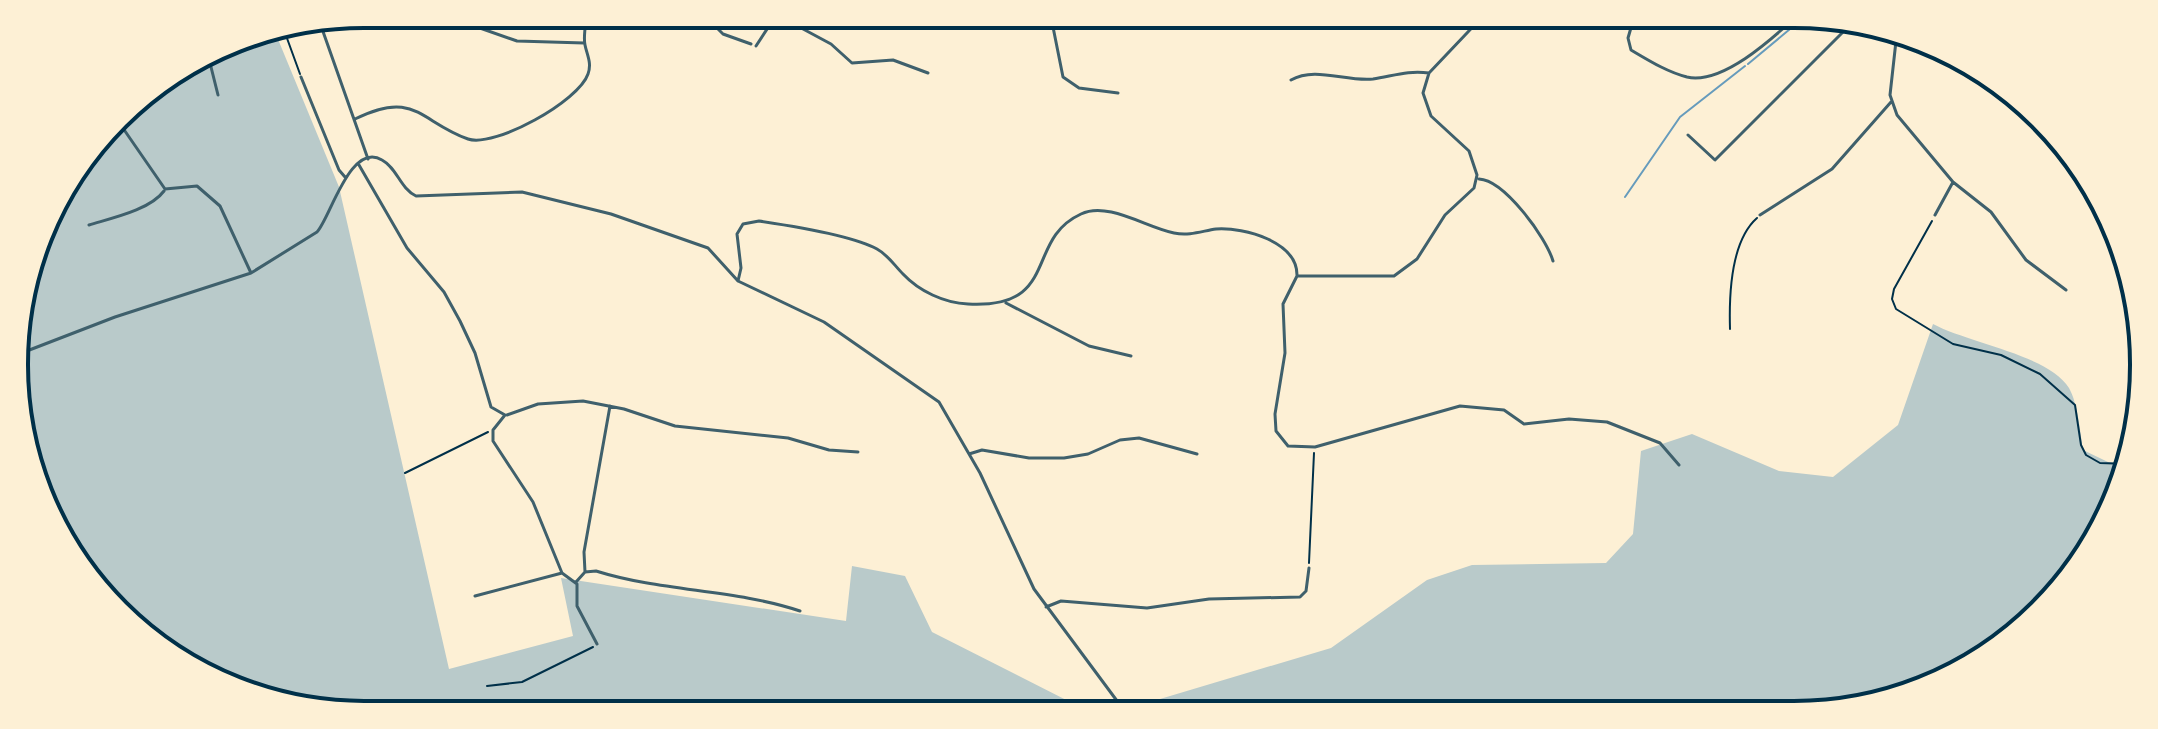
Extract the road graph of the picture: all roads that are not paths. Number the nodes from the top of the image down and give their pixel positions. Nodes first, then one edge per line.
1 (480, 28) edge
2 (586, 28) edge
3 (717, 28) edge
4 (768, 28) edge
5 (802, 28) edge
6 (1053, 28) edge
7 (1472, 28) edge
8 (1632, 28) edge
9 (1782, 28) edge
10 (323, 31) edge
11 (1843, 32) edge
12 (584, 43) junction
13 (751, 44) dead end
14 (1896, 44) edge
15 (756, 46) dead end
16 (211, 66) edge
17 (928, 73) dead end
18 (1429, 73) junction
19 (301, 77) road end
20 (1291, 80) dead end
21 (1118, 93) dead end
22 (218, 95) dead end
23 (1891, 102) junction
24 (355, 119) junction
25 (124, 130) edge
26 (1688, 135) dead end
27 (368, 159) junction
28 (359, 165) junction
29 (345, 177) junction
30 (1478, 180) junction
31 (1953, 182) junction
32 (165, 189) junction
33 (1760, 215) road end
34 (1935, 215) road end
35 (89, 225) dead end
36 (1553, 261) dead end
37 (251, 273) junction
38 (1297, 276) junction
39 (738, 281) junction
40 (2066, 290) dead end
41 (1005, 303) junction
42 (29, 350) edge
43 (1131, 356) dead end
44 (610, 406) junction
45 (505, 415) junction
46 (858, 452) dead end
47 (969, 454) junction
48 (1197, 454) dead end
49 (1679, 465) dead end
50 (1309, 568) road end
51 (585, 572) junction
52 (562, 573) junction
53 (576, 582) junction
54 (475, 596) dead end
55 (1046, 607) junction
56 (800, 611) dead end
57 (597, 644) road end
58 (1117, 701) edge

1 - 12 street
2 - 12 street
3 - 13 street
4 - 15 street
5 - 17 street
6 - 21 street
7 - 18 street
8 - 9 street
10 - 24 street
11 - 26 street
12 - 24 street
14 - 23 street
16 - 22 street
18 - 20 street
18 - 30 street
19 - 29 street
23 - 31 street
23 - 33 street
24 - 27 street
25 - 32 street
27 - 28 street
27 - 39 street
28 - 29 street
28 - 45 street
29 - 37 street
30 - 36 street
30 - 38 street
31 - 34 street
31 - 40 street
32 - 35 street
32 - 37 street
37 - 42 street
38 - 41 street
38 - 49 street
39 - 41 street
39 - 47 street
41 - 43 street
44 - 45 street
44 - 46 street
44 - 51 street
45 - 52 street
47 - 48 street
47 - 55 street
50 - 55 street
51 - 53 street
51 - 56 street
52 - 53 street
52 - 54 street
53 - 57 street
55 - 58 street

